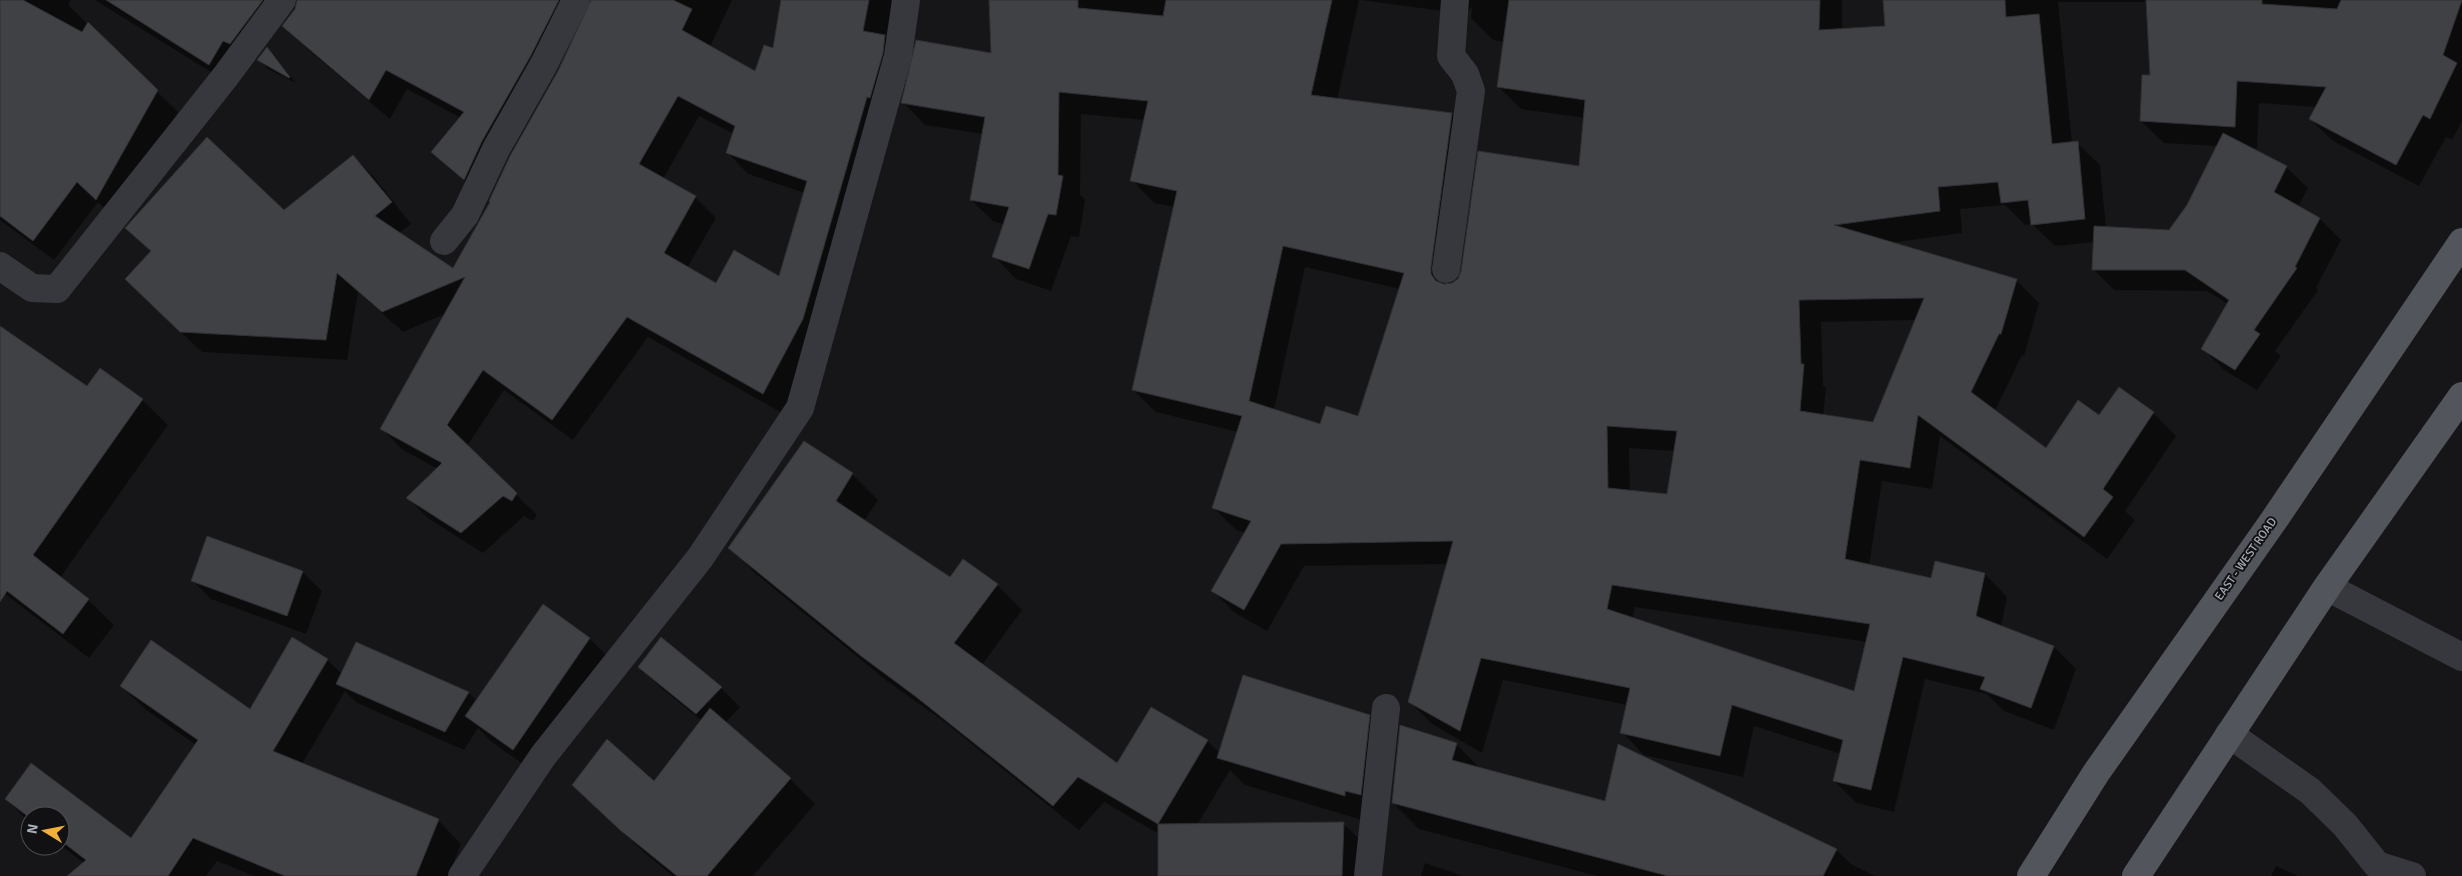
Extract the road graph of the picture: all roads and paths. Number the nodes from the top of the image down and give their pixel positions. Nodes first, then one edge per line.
1 (282, 0) edge
2 (576, 0) edge
3 (906, 0) edge
4 (1455, 0) edge
5 (444, 241) dead end
6 (2462, 242) edge
7 (0, 266) edge
8 (1446, 269) dead end
9 (2462, 396) edge
10 (2327, 587) junction
11 (2462, 658) edge
12 (1386, 708) dead end
13 (2229, 734) junction
14 (2377, 870) edge
15 (462, 876) edge
16 (1368, 876) edge
17 (2031, 876) edge
18 (2136, 876) edge
19 (2412, 876) edge

1 - 7 street
2 - 5 street
3 - 15 street
4 - 8 street
6 - 17 main road, EAST - WEST ROAD
9 - 10 main road
10 - 11 street
10 - 13 main road
12 - 16 street
13 - 14 street
13 - 18 main road
14 - 19 street

